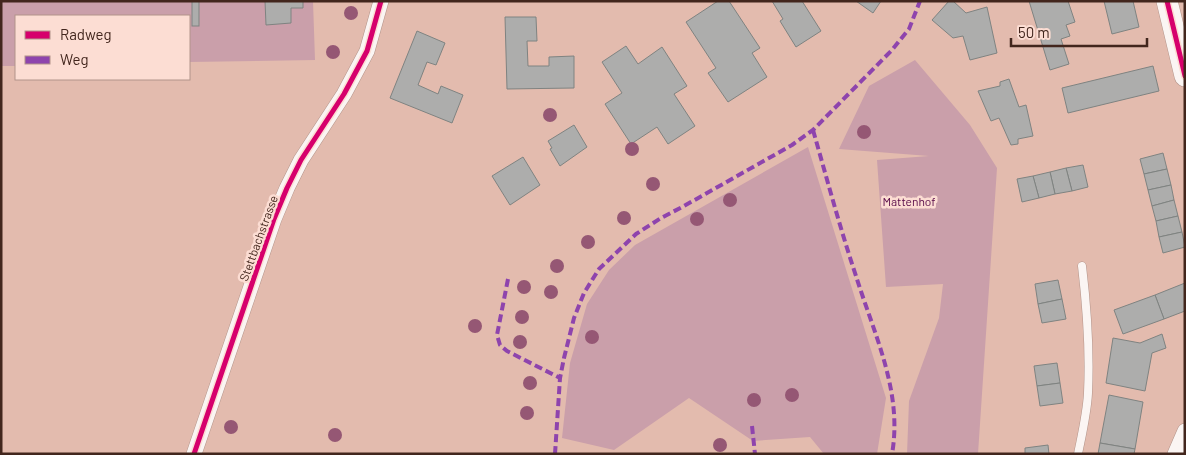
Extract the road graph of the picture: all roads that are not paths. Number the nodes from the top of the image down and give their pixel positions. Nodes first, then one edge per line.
1 (381, 1) edge
2 (1167, 1) edge
3 (1185, 76) edge
4 (1082, 266) dead end
5 (1185, 431) edge
6 (194, 454) edge
7 (1078, 454) edge
8 (1175, 454) edge

1 - 6 street, Stettbachstrasse
2 - 3 street
4 - 7 lane
5 - 8 street

